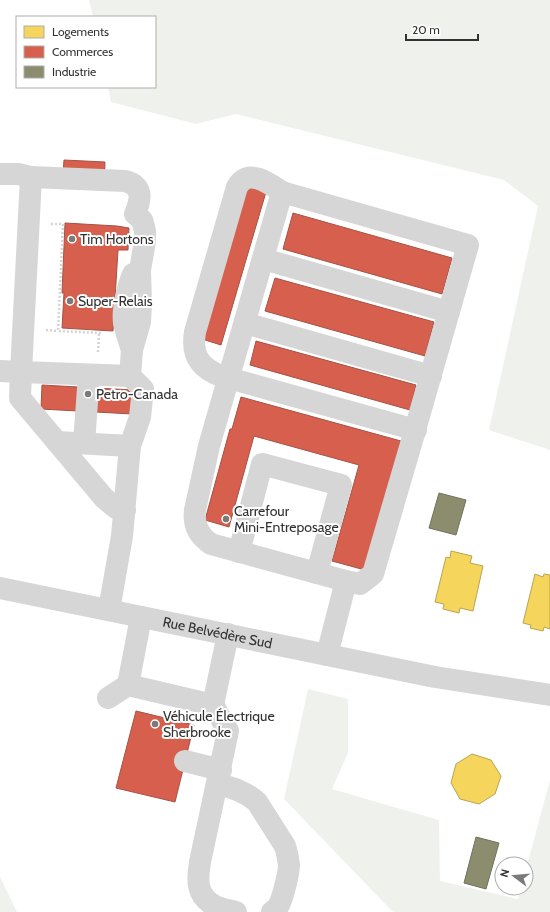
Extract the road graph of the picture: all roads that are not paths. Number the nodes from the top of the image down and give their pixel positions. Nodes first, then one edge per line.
1 (0, 174) edge
2 (31, 177) junction
3 (282, 192) junction
4 (263, 259) junction
5 (449, 312) junction
6 (245, 323) junction
7 (93, 365) junction
8 (0, 371) edge
9 (21, 372) junction
10 (130, 376) junction
11 (431, 376) junction
12 (229, 378) junction
13 (416, 430) junction
14 (57, 442) junction
15 (84, 443) junction
16 (130, 446) junction
17 (125, 510) junction
18 (238, 552) junction
19 (317, 573) junction
20 (346, 580) junction
21 (0, 588) edge
22 (109, 610) junction
23 (140, 616) junction
24 (228, 634) junction
25 (327, 655) junction
26 (435, 676) junction
27 (128, 685) junction
28 (550, 695) edge
29 (108, 698) dead end
30 (214, 705) junction
31 (550, 705) edge
32 (185, 762) dead end
33 (219, 777) junction
34 (236, 912) edge
35 (272, 912) edge

1 - 2 street
2 - 9 street
2 - 10 street
3 - 4 street
3 - 5 street
3 - 12 street
4 - 5 street
4 - 6 street
5 - 11 street
6 - 11 street
6 - 12 street
7 - 9 street
7 - 10 street
7 - 15 street
8 - 9 street
9 - 14 street
10 - 16 street
11 - 13 street
12 - 13 street
12 - 18 street
13 - 20 street
14 - 15 street
14 - 17 street
15 - 16 street
16 - 17 street
17 - 22 street
18 - 19 street
18 - 19 street
19 - 20 street
20 - 25 street
21 - 22 street, Rue Belvédère Sud
22 - 23 street, Rue Belvédère Sud
23 - 24 street, Rue Belvédère Sud
23 - 27 street
24 - 25 street, Rue Belvédère Sud
24 - 30 street
25 - 26 street, Rue Belvédère Sud
26 - 28 street, Rue Belvédère Sud
26 - 31 street, Rue Belvédère Sud
27 - 29 street
27 - 30 street
30 - 33 street
32 - 33 street
33 - 34 street
33 - 35 street

